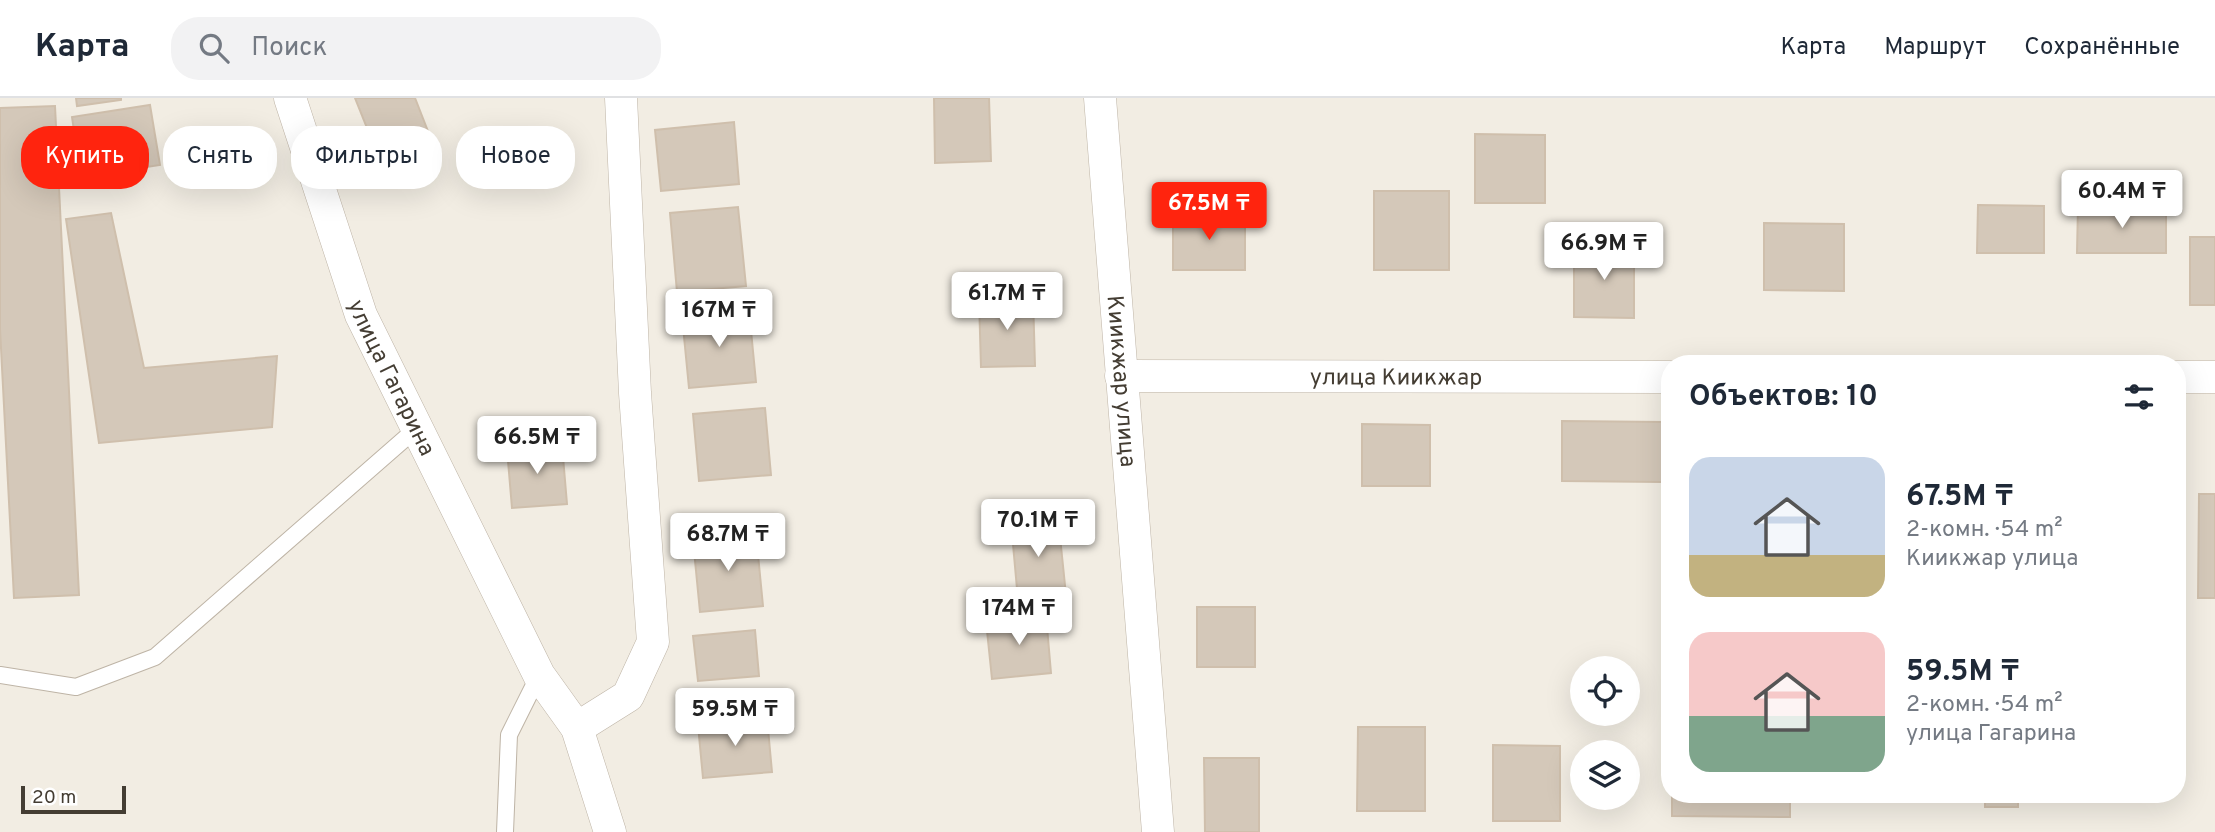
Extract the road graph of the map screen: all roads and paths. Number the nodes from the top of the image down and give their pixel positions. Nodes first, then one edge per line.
1 (290, 98) edge
2 (621, 98) edge
3 (1100, 98) edge
4 (1121, 376) junction
5 (1661, 377) edge
6 (2186, 377) edge
7 (2215, 377) edge
8 (417, 428) junction
9 (0, 675) edge
10 (539, 676) junction
11 (577, 727) junction
12 (505, 832) edge
13 (610, 832) edge
14 (1157, 832) edge

1 - 8 street, улица Гагарина
2 - 11 street
3 - 4 street, Киикжар улица
4 - 5 street, улица Киикжар
4 - 14 street, Киикжар улица
6 - 7 street
8 - 9 lane
8 - 10 street, улица Гагарина
10 - 11 street, улица Гагарина
10 - 12 lane
11 - 13 street, улица Гагарина

